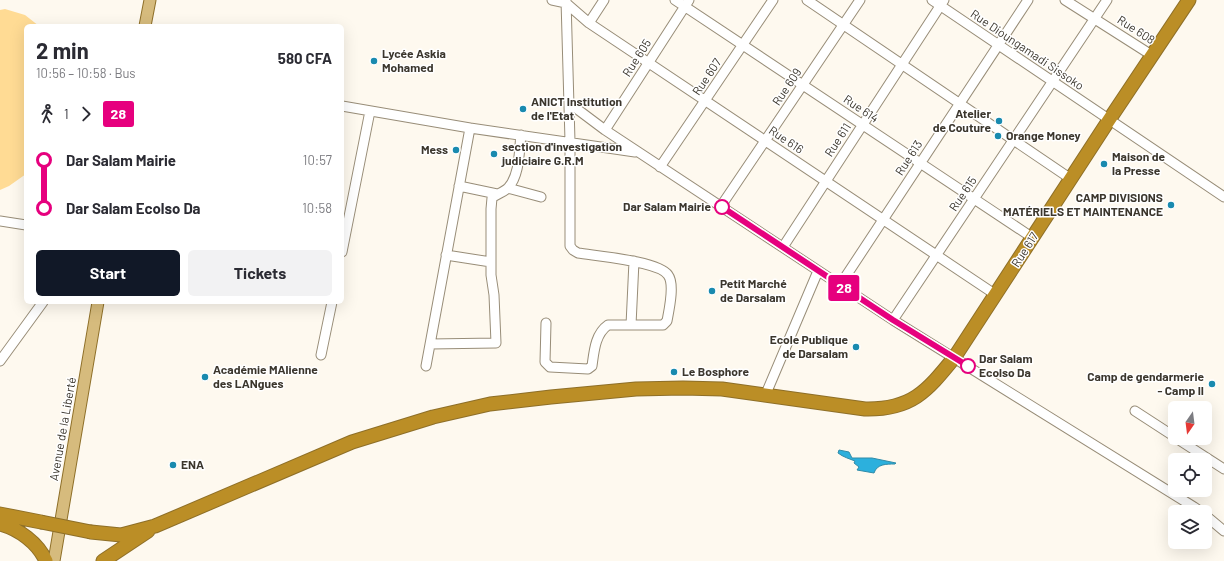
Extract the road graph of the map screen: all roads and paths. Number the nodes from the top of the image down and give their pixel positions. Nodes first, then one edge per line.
1 (148, 0) edge
2 (552, 0) edge
3 (604, 0) edge
4 (674, 0) edge
5 (773, 0) edge
6 (807, 0) edge
7 (860, 0) edge
8 (932, 0) edge
9 (1028, 0) edge
10 (1066, 0) edge
11 (1107, 0) edge
12 (1188, 0) edge
13 (566, 1) edge
14 (687, 3) edge
15 (942, 3) edge
16 (1095, 18) junction
17 (589, 23) junction
18 (145, 24) edge
19 (844, 25) junction
20 (743, 44) junction
21 (999, 45) junction
22 (1153, 56) junction
23 (649, 63) junction
24 (902, 64) junction
25 (1053, 82) junction
26 (803, 85) junction
27 (705, 100) junction
28 (569, 104) junction
29 (960, 104) junction
30 (344, 106) edge
31 (370, 111) junction
32 (1109, 120) junction
33 (863, 124) junction
34 (470, 128) junction
35 (605, 130) junction
36 (521, 135) junction
37 (765, 140) junction
38 (1014, 140) junction
39 (570, 141) junction
40 (638, 152) junction
41 (921, 163) junction
42 (660, 166) junction
43 (1071, 179) junction
44 (826, 181) junction
45 (459, 186) junction
46 (508, 188) junction
47 (496, 194) junction
48 (541, 197) dead end
49 (1224, 197) edge
50 (975, 198) junction
51 (721, 206) junction
52 (884, 220) junction
53 (0, 222) edge
54 (24, 225) edge
55 (1033, 238) junction
56 (344, 242) edge
57 (783, 247) junction
58 (446, 255) junction
59 (937, 255) junction
60 (634, 261) junction
61 (491, 262) junction
62 (818, 271) junction
63 (840, 285) junction
64 (996, 294) junction
65 (43, 304) edge
66 (98, 304) edge
67 (332, 304) edge
68 (893, 320) junction
69 (546, 323) dead end
70 (631, 325) junction
71 (430, 344) junction
72 (321, 355) dead end
73 (954, 358) junction
74 (0, 361) edge
75 (426, 366) dead end
76 (765, 396) junction
77 (1135, 411) dead end
78 (1168, 433) edge
79 (1187, 445) edge
80 (1224, 469) edge
81 (1192, 505) edge
82 (0, 514) edge
83 (1212, 521) edge
84 (0, 524) edge
85 (155, 526) junction
86 (1224, 531) edge
87 (46, 561) edge
88 (54, 561) edge
89 (103, 561) edge

1 - 18 main road
2 - 13 street
3 - 17 street
4 - 14 street, Rue 614
5 - 20 street, Rue 607
6 - 19 street
7 - 19 street, Rue 609
8 - 15 street, Rue Dioungamadi Sissoko
9 - 21 street, Rue 613
10 - 16 street, Rue 608
11 - 16 street, Rue 615
12 - 22 highway, Rue 617
13 - 17 street, Rue 616
13 - 28 street
14 - 20 street, Rue 614
14 - 23 street, Rue 605
15 - 21 street, Rue Dioungamadi Sissoko
15 - 24 street, Rue 611
16 - 22 street, Rue 608
16 - 25 street, Rue 615
17 - 23 street, Rue 616
19 - 24 street
19 - 26 street, Rue 609
20 - 26 street, Rue 614
20 - 27 street, Rue 607
21 - 25 street, Rue Dioungamadi Sissoko
21 - 29 street, Rue 613
22 - 32 highway, Rue 617
23 - 27 street, Rue 616
23 - 35 street, Rue 605
24 - 29 street
24 - 33 street, Rue 611
25 - 32 street, Rue Dioungamadi Sissoko
25 - 38 street, Rue 615
26 - 33 street, Rue 614
26 - 37 street, Rue 609
27 - 37 street, Rue 616
27 - 42 street, Rue 607
28 - 35 street
28 - 39 street
29 - 38 street
29 - 41 street, Rue 613
30 - 31 street
31 - 34 street
31 - 56 street
32 - 43 highway, Rue 617
32 - 49 street, Rue Dioungamadi Sissoko
33 - 41 street, Rue 614
33 - 44 street, Rue 611
34 - 36 street
34 - 45 street
35 - 40 street
36 - 39 street
36 - 46 street
37 - 44 street, Rue 616
37 - 51 street, Rue 609
38 - 43 street
38 - 50 street, Rue 615
39 - 40 street
39 - 60 street
40 - 42 street
41 - 50 street, Rue 614
41 - 52 street, Rue 613
42 - 51 street
43 - 55 highway, Rue 617
44 - 52 street, Rue 616
44 - 57 street, Rue 611
45 - 47 street
45 - 58 street
46 - 47 street
46 - 48 street
47 - 61 street
50 - 55 street, Rue 614
50 - 59 street, Rue 615
51 - 57 street
52 - 59 street, Rue 616
52 - 63 street, Rue 613
53 - 54 street
55 - 64 highway, Rue 617
57 - 62 street
58 - 61 street
58 - 71 street
59 - 64 street, Rue 616
59 - 68 street, Rue 615
60 - 70 street
60 - 70 street
61 - 71 street
62 - 63 street
62 - 76 street
63 - 68 street
64 - 73 highway, Rue 617
65 - 74 street
66 - 88 main road, Avenue de la Liberté
67 - 72 street
68 - 73 street
69 - 70 street
71 - 75 street
73 - 76 highway, Rue 617
73 - 81 street
76 - 85 highway, Rue 617
77 - 78 street
79 - 80 street
82 - 85 highway, bridge
83 - 86 street
84 - 87 highway
85 - 89 highway

